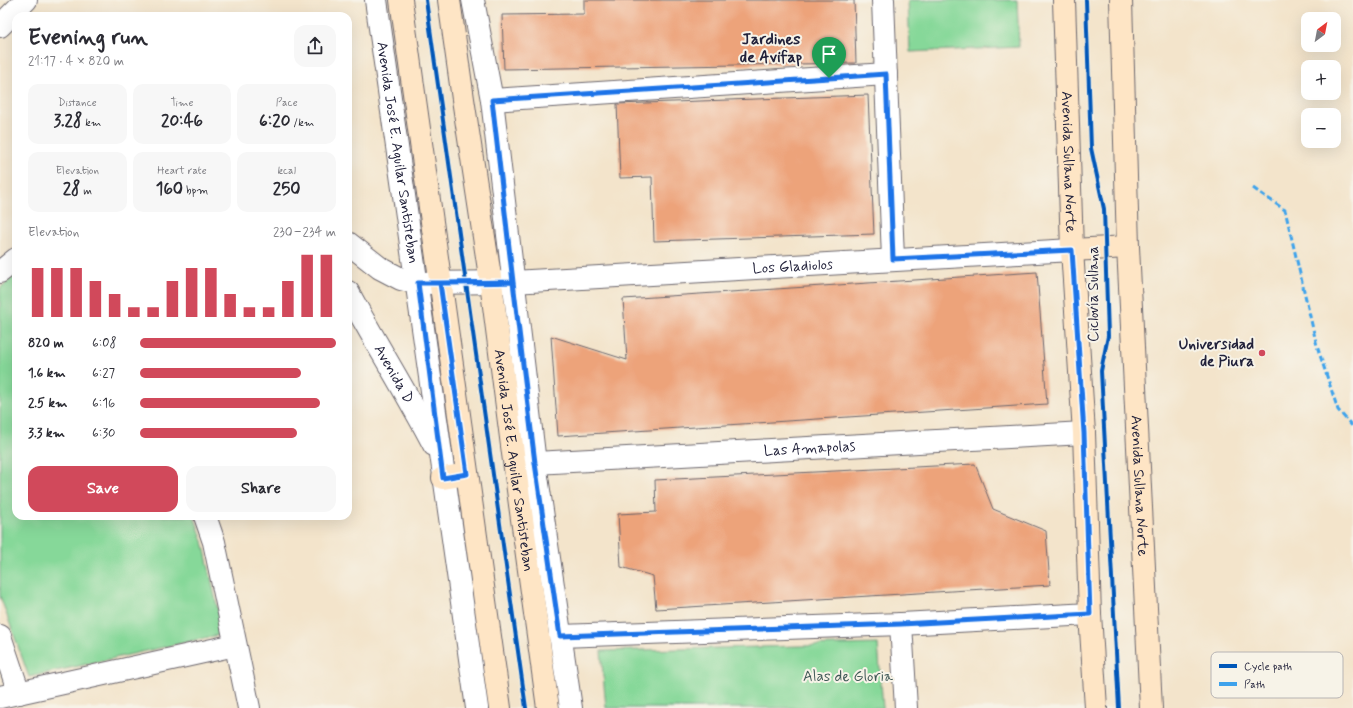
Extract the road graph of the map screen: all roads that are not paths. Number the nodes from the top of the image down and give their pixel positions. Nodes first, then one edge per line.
1 (26, 0) edge
2 (376, 0) edge
3 (401, 0) edge
4 (449, 0) edge
5 (473, 0) edge
6 (883, 0) edge
7 (1064, 0) edge
8 (1121, 0) edge
9 (14, 12) edge
10 (12, 14) edge
11 (0, 26) edge
12 (886, 74) junction
13 (492, 100) junction
14 (352, 246) edge
15 (1128, 247) junction
16 (1072, 250) junction
17 (893, 259) junction
18 (12, 262) edge
19 (0, 272) edge
20 (517, 282) junction
21 (418, 283) junction
22 (440, 283) junction
23 (491, 283) junction
24 (352, 300) edge
25 (1084, 433) junction
26 (440, 456) junction
27 (535, 463) junction
28 (467, 474) junction
29 (443, 478) junction
30 (206, 520) edge
31 (1090, 614) junction
32 (901, 624) junction
33 (0, 636) edge
34 (560, 636) junction
35 (235, 645) junction
36 (9, 695) edge
37 (249, 708) edge
38 (477, 708) edge
39 (500, 708) edge
40 (548, 708) edge
41 (571, 708) edge
42 (906, 708) edge
43 (1096, 708) edge
44 (1151, 708) edge

1 - 9 street
2 - 21 street, Avenida José E. Aguilar Santisteban
3 - 22 main road, Avenida José E. Aguilar Santisteban
4 - 23 main road, Avenida José E. Aguilar Santisteban
5 - 13 street, Avenida José E. Aguilar Santisteban
6 - 12 street
7 - 16 main road, Avenida Sullana Norte
8 - 15 main road, Avenida Sullana Norte
10 - 11 street
12 - 13 street
12 - 17 street
13 - 20 street, Avenida José E. Aguilar Santisteban
14 - 21 street
15 - 16 main road
15 - 44 main road, Avenida Sullana Norte
16 - 17 street
16 - 20 street, Los Gladiolos
16 - 25 main road, Avenida Sullana Norte
17 - 20 street
18 - 19 street
20 - 23 street
20 - 27 street, Avenida José E. Aguilar Santisteban
21 - 22 street
21 - 26 street, Avenida José E. Aguilar Santisteban
22 - 23 street
22 - 28 main road, Avenida José E. Aguilar Santisteban
23 - 40 main road, Avenida José E. Aguilar Santisteban
24 - 26 street, Avenida D
25 - 27 street, Las Amapolas
25 - 31 main road, Avenida Sullana Norte
26 - 29 street, Avenida José E. Aguilar Santisteban
27 - 34 street, Avenida José E. Aguilar Santisteban
28 - 29 main road
28 - 39 main road, Avenida José E. Aguilar Santisteban
29 - 38 street, Avenida José E. Aguilar Santisteban
30 - 35 street
31 - 32 street
31 - 43 main road, Avenida Sullana Norte
32 - 34 street
32 - 42 street
33 - 36 street
34 - 41 street, Avenida José E. Aguilar Santisteban
35 - 36 street
35 - 37 street

